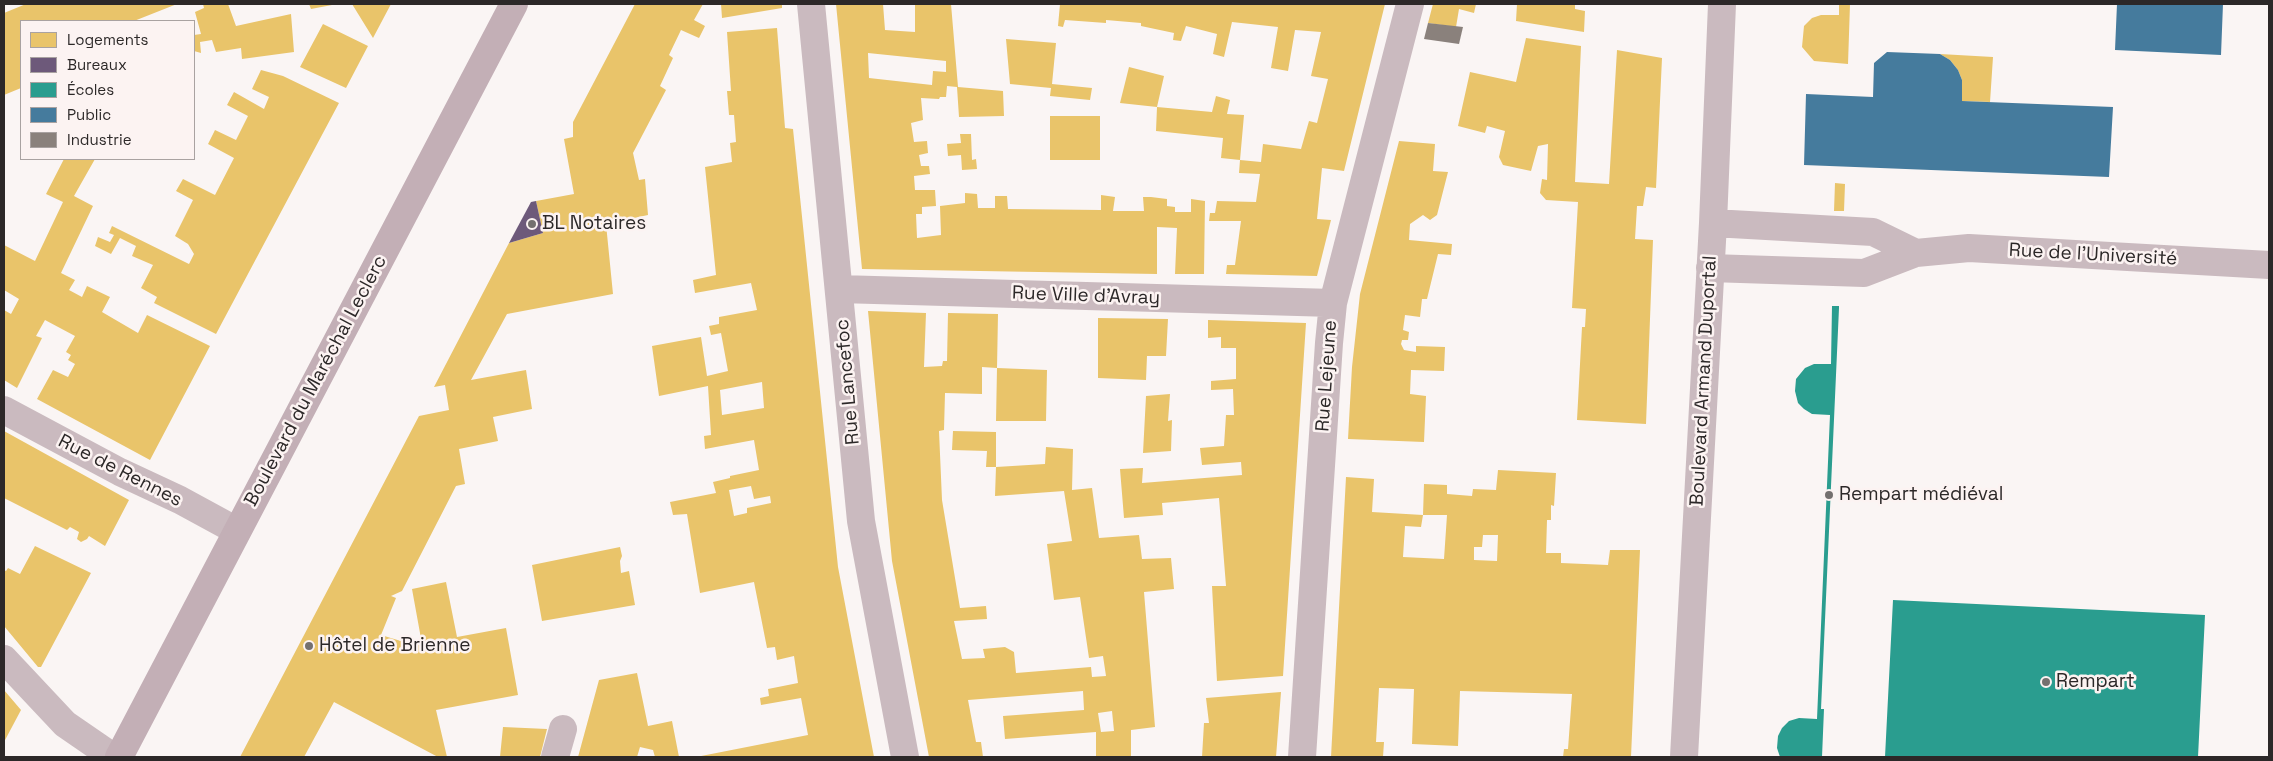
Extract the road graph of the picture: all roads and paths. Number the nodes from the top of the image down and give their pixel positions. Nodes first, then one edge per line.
1 (514, 4) edge
2 (811, 4) edge
3 (1410, 4) edge
4 (1722, 4) edge
5 (1713, 223) junction
6 (1916, 253) junction
7 (2269, 265) edge
8 (1710, 268) junction
9 (839, 289) junction
10 (1333, 303) junction
11 (4, 410) edge
12 (237, 531) junction
13 (4, 660) edge
14 (563, 729) dead end
15 (113, 757) edge
16 (118, 757) edge
17 (555, 757) edge
18 (905, 757) edge
19 (1302, 757) edge
20 (1684, 757) edge

1 - 12 main road, Boulevard du Maréchal Leclerc
2 - 9 street, Rue Lancefoc
3 - 10 street, Rue Lejeune
4 - 5 street, Boulevard Armand Duportal
5 - 6 street
5 - 8 street, Boulevard Armand Duportal
6 - 7 street, Rue de l'Université
6 - 8 street, Rue de l'Université
8 - 20 street, Boulevard Armand Duportal
9 - 10 street, Rue Ville d'Avray
9 - 18 street, Rue Lancefoc
10 - 19 street, Rue Lejeune
11 - 12 street, Rue de Rennes
12 - 16 main road, Boulevard du Maréchal Leclerc
13 - 15 street
14 - 17 street

